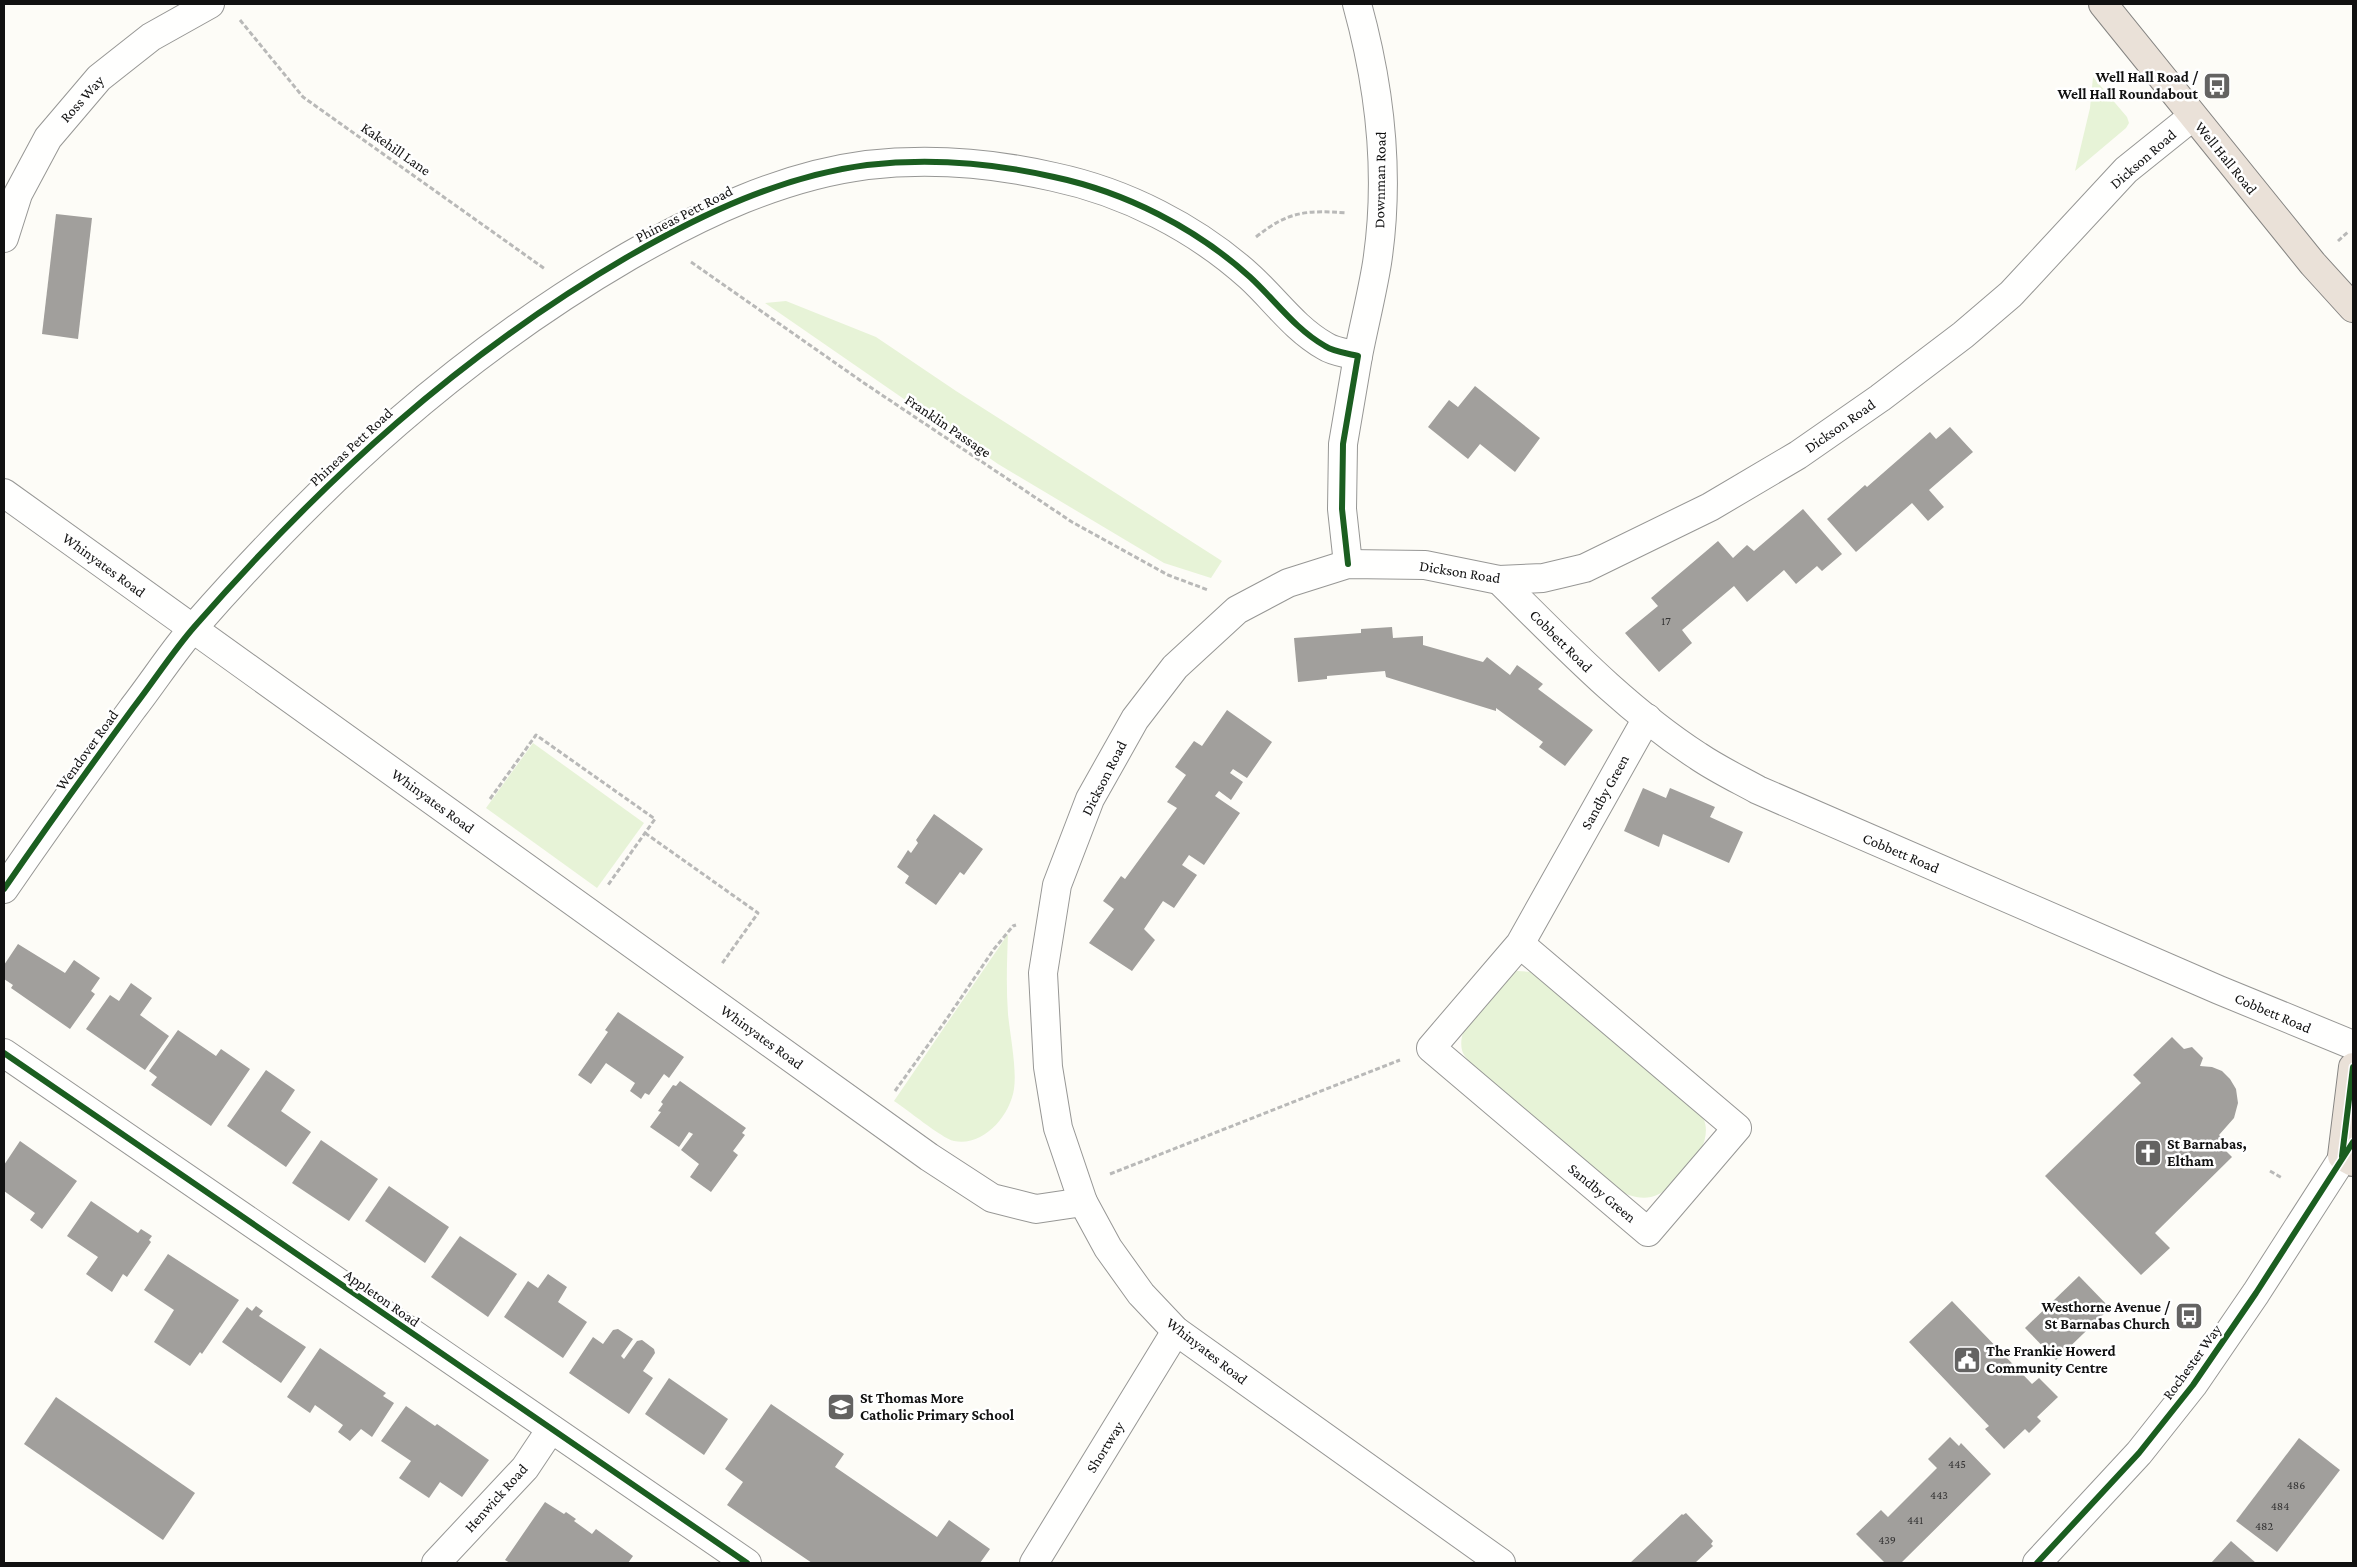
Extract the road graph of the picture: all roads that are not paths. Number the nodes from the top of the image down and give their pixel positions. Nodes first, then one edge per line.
1 (210, 4) edge
2 (1357, 4) edge
3 (2103, 4) edge
4 (2192, 117) junction
5 (4, 238) edge
6 (2353, 308) edge
7 (1358, 356) junction
8 (4, 493) edge
9 (1348, 564) junction
10 (1499, 580) junction
11 (192, 629) junction
12 (1647, 718) junction
13 (4, 889) edge
14 (1520, 944) junction
15 (2353, 1045) edge
16 (4, 1053) edge
17 (2353, 1066) edge
18 (2350, 1153) edge
19 (1080, 1195) junction
20 (1176, 1331) junction
21 (551, 1429) junction
22 (436, 1563) edge
23 (747, 1563) edge
24 (1034, 1563) edge
25 (1501, 1563) edge
26 (2038, 1563) edge

1 - 5 street, Ross Way
2 - 7 street, Downman Road
3 - 4 highway, Well Hall Road
4 - 6 highway, Well Hall Road
4 - 10 street, Dickson Road
7 - 9 street
7 - 11 street, Phineas Pett Road
8 - 11 street, Whinyates Road
9 - 10 street, Dickson Road
9 - 19 street, Dickson Road
10 - 12 street, Cobbett Road
11 - 13 street, Wendover Road
11 - 19 street, Whinyates Road
12 - 14 street, Sandby Green
12 - 15 street, Cobbett Road
14 - 14 street, Sandby Green
16 - 21 street, Appleton Road
17 - 18 highway, Rochester Way
18 - 26 street, Rochester Way
19 - 20 street, Whinyates Road
20 - 24 street, Shortway
20 - 25 street, Whinyates Road
21 - 22 street, Henwick Road
21 - 23 street, Appleton Road

